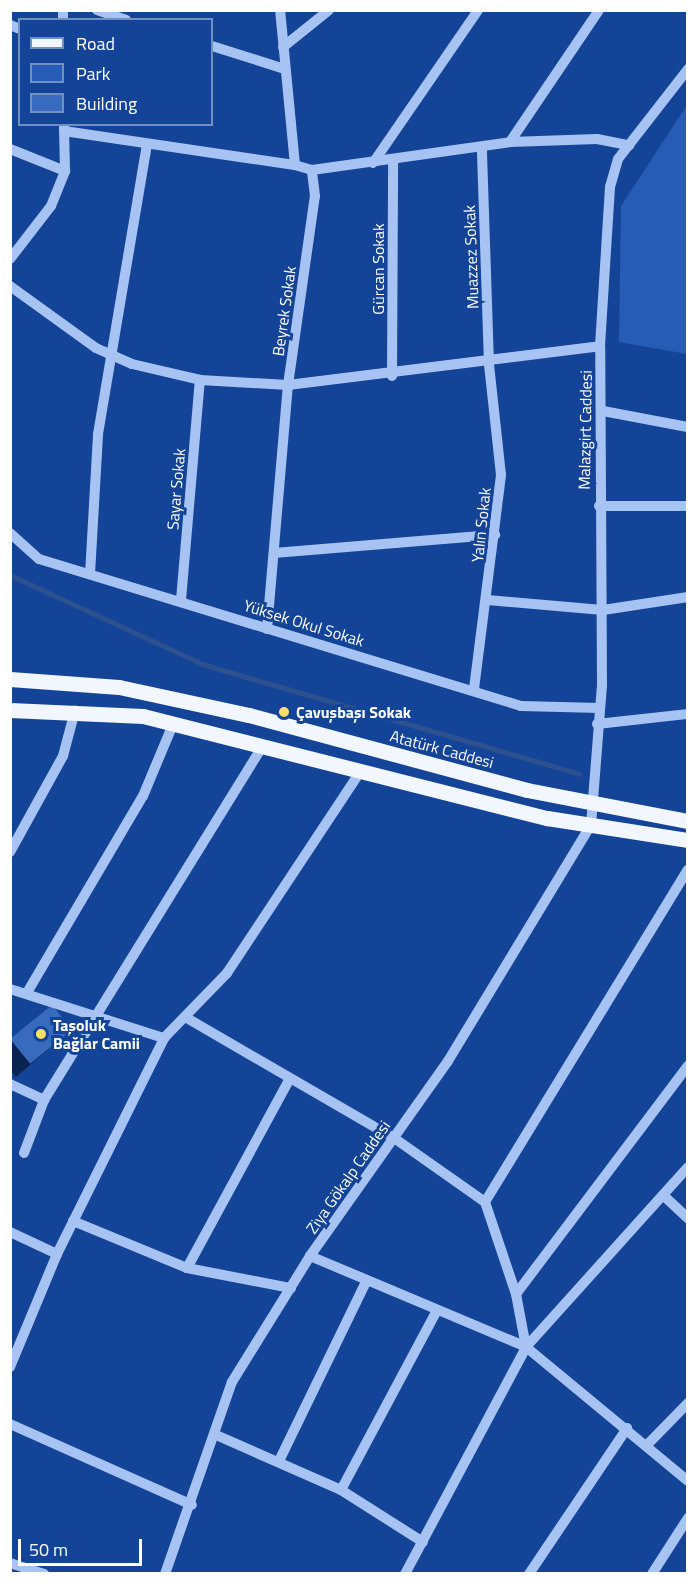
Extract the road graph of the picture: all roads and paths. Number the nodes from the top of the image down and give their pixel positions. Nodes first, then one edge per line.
1 (98, 10) edge
2 (280, 10) edge
3 (329, 10) edge
4 (478, 10) edge
5 (598, 10) edge
6 (120, 18) edge
7 (213, 46) edge
8 (283, 47) junction
9 (285, 69) junction
10 (687, 69) edge
11 (64, 128) edge
12 (510, 142) junction
13 (147, 144) junction
14 (629, 145) junction
15 (10, 149) edge
16 (482, 149) junction
17 (393, 162) junction
18 (373, 163) junction
19 (295, 165) junction
20 (312, 170) junction
21 (65, 171) junction
22 (10, 259) edge
23 (10, 286) edge
24 (600, 346) junction
25 (112, 355) junction
26 (489, 364) junction
27 (392, 376) junction
28 (200, 380) junction
29 (288, 385) junction
30 (603, 411) junction
31 (687, 428) edge
32 (599, 506) junction
33 (687, 506) edge
34 (10, 533) edge
35 (495, 535) junction
36 (274, 553) junction
37 (90, 574) junction
38 (687, 597) edge
39 (181, 600) junction
40 (488, 600) junction
41 (603, 610) junction
42 (267, 629) junction
43 (10, 679) edge
44 (474, 689) junction
45 (600, 708) junction
46 (10, 710) edge
47 (75, 711) junction
48 (687, 714) edge
49 (174, 722) junction
50 (597, 724) junction
51 (263, 746) junction
52 (360, 772) junction
53 (593, 815) junction
54 (687, 821) edge
55 (687, 840) edge
56 (10, 852) edge
57 (687, 870) edge
58 (10, 989) edge
59 (28, 991) junction
60 (98, 1014) junction
61 (185, 1017) junction
62 (164, 1038) junction
63 (687, 1066) edge
64 (291, 1078) junction
65 (10, 1084) edge
66 (44, 1100) junction
67 (394, 1138) junction
68 (24, 1153) dead end
69 (687, 1167) edge
70 (664, 1196) junction
71 (485, 1202) junction
72 (687, 1218) edge
73 (74, 1221) junction
74 (10, 1232) edge
75 (57, 1254) junction
76 (310, 1257) junction
77 (187, 1268) junction
78 (366, 1282) junction
79 (291, 1288) junction
80 (516, 1294) junction
81 (437, 1310) junction
82 (526, 1347) junction
83 (10, 1367) edge
84 (687, 1403) edge
85 (10, 1424) edge
86 (627, 1428) junction
87 (216, 1435) junction
88 (647, 1445) junction
89 (280, 1459) junction
90 (687, 1481) edge
91 (341, 1490) junction
92 (192, 1505) junction
93 (687, 1518) edge
94 (423, 1542) junction
95 (10, 1563) edge
96 (44, 1574) edge
97 (165, 1574) edge
98 (405, 1574) edge
99 (530, 1574) edge
100 (652, 1574) edge

1 - 6 street
2 - 8 street
3 - 8 street
4 - 18 street
5 - 12 street
7 - 9 street
8 - 9 street
9 - 19 street
10 - 14 street, Malazgirt Caddesi
11 - 13 street
11 - 21 street
12 - 14 street
12 - 16 street
13 - 19 street
13 - 25 street
14 - 24 street, Malazgirt Caddesi
15 - 21 street
16 - 17 street
16 - 26 street, Muazzez Sokak
17 - 18 street
17 - 27 street, Gürcan Sokak
18 - 20 street
19 - 20 street
20 - 29 street, Beyrek Sokak
21 - 22 street
23 - 25 street
24 - 26 street
24 - 30 street, Malazgirt Caddesi
25 - 28 street
25 - 37 street
26 - 27 street
26 - 35 street, Yalın Sokak
27 - 29 street
28 - 29 street
28 - 39 street, Sayar Sokak
29 - 36 street, Beyrek Sokak
30 - 31 street
30 - 32 street, Malazgirt Caddesi
32 - 33 street
32 - 41 street, Malazgirt Caddesi
34 - 37 street, Yüksek Okul Sokak
35 - 36 street
35 - 40 street, Yalın Sokak
36 - 42 street, Beyrek Sokak
37 - 39 street, Yüksek Okul Sokak
38 - 41 street
39 - 42 street, Yüksek Okul Sokak
40 - 41 street
40 - 44 street, Yalın Sokak
41 - 45 street, Malazgirt Caddesi
42 - 44 street, Yüksek Okul Sokak
43 - 53 main road, Atatürk Caddesi
44 - 45 street, Yüksek Okul Sokak
45 - 50 street, Malazgirt Caddesi
46 - 47 main road, Atatürk Caddesi
47 - 49 main road, Atatürk Caddesi
47 - 56 street
48 - 50 street
49 - 51 main road, Atatürk Caddesi
49 - 59 street
50 - 53 street, Malazgirt Caddesi
51 - 52 main road, Atatürk Caddesi
51 - 60 street
52 - 53 main road, Atatürk Caddesi
52 - 61 street
53 - 54 main road, Atatürk Caddesi
53 - 55 main road, Atatürk Caddesi
53 - 67 street, Ziya Gökalp Caddesi
57 - 71 street
58 - 59 street
59 - 60 street
60 - 62 street
60 - 66 street
61 - 62 street
61 - 64 street
62 - 73 street
63 - 80 street
64 - 67 street
64 - 77 street
65 - 66 street
66 - 68 street
67 - 71 street
67 - 76 street, Ziya Gökalp Caddesi
69 - 70 street
70 - 72 street
70 - 82 street
71 - 80 street
73 - 75 street
73 - 77 street
74 - 75 street
75 - 83 street
76 - 78 street
76 - 79 street, Ziya Gökalp Caddesi
77 - 79 street
78 - 81 street
78 - 89 street
79 - 87 street, Ziya Gökalp Caddesi
80 - 82 street
81 - 82 street
81 - 91 street
82 - 86 street
82 - 94 street
84 - 88 street
85 - 92 street
86 - 88 street
86 - 99 street
87 - 89 street
87 - 92 street, Ziya Gökalp Caddesi
88 - 90 street
89 - 91 street
91 - 94 street
92 - 97 street, Ziya Gökalp Caddesi
93 - 100 street
94 - 98 street
95 - 96 street

